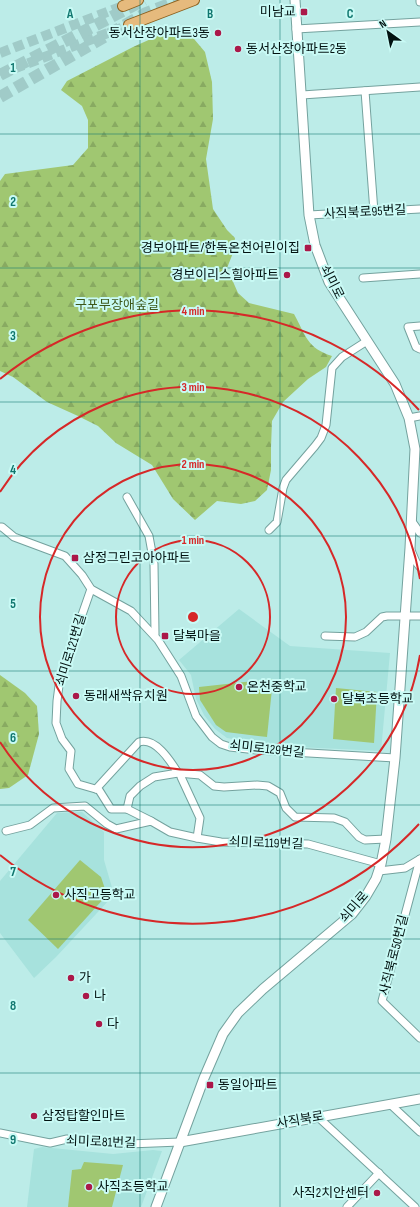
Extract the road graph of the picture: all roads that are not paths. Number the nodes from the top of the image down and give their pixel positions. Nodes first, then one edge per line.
1 (138, 0) edge
2 (194, 0) edge
3 (295, 0) edge
4 (123, 6) tunnel mouth
5 (420, 22) edge
6 (129, 25) tunnel mouth
7 (296, 29) junction
8 (420, 87) edge
9 (365, 90) junction
10 (302, 95) junction
11 (420, 209) edge
12 (374, 212) junction
13 (309, 215) junction
14 (420, 274) edge
15 (363, 278) dead end
16 (420, 326) edge
17 (367, 341) junction
18 (420, 350) edge
19 (420, 416) edge
20 (409, 418) junction
21 (127, 497) dead end
22 (411, 520) junction
23 (0, 527) edge
24 (269, 530) dead end
25 (420, 533) edge
26 (410, 548) junction
27 (420, 567) edge
28 (91, 589) junction
29 (406, 616) junction
30 (420, 616) edge
31 (155, 634) junction
32 (325, 636) dead end
33 (395, 758) junction
34 (180, 773) junction
35 (96, 789) junction
36 (127, 809) junction
37 (151, 821) junction
38 (6, 831) dead end
39 (197, 838) junction
40 (386, 839) junction
41 (420, 859) edge
42 (380, 868) junction
43 (420, 1038) edge
44 (420, 1099) edge
45 (390, 1104) junction
46 (318, 1117) junction
47 (420, 1132) edge
48 (0, 1133) edge
49 (180, 1142) junction
50 (379, 1173) junction
51 (156, 1207) edge
52 (347, 1207) edge
53 (415, 1207) edge

1 - 4 main road
2 - 6 main road
3 - 7 main road, 쇠미로
5 - 7 street
7 - 10 main road, 쇠미로
8 - 9 street
9 - 10 street
9 - 12 street
10 - 13 main road, 쇠미로
11 - 12 street, 사직북로95번길
12 - 13 street, 사직북로95번길
13 - 17 main road, 쇠미로
14 - 15 street
16 - 18 street
17 - 20 main road, 쇠미로
17 - 24 street
19 - 20 street
20 - 22 main road, 쇠미로
21 - 31 street
22 - 25 street
22 - 26 main road, 쇠미로
23 - 28 street, 쇠미로129번길
26 - 27 street, 쇠미로
26 - 29 main road, 쇠미로
28 - 31 street, 쇠미로129번길
28 - 35 street, 쇠미로121번길
29 - 30 street
29 - 32 street
29 - 33 main road, 쇠미로
31 - 33 street, 쇠미로129번길
33 - 40 main road, 쇠미로
34 - 35 street
34 - 36 street
34 - 39 street
34 - 40 street
35 - 36 street
36 - 37 street, 쇠미로119번길
37 - 38 street
37 - 39 street, 쇠미로119번길
39 - 42 street, 쇠미로119번길
40 - 42 main road, 쇠미로
41 - 42 street
41 - 43 street, 사직북로50번길
42 - 49 main road, 쇠미로
44 - 45 main road, 사직북로
45 - 46 main road, 사직북로
45 - 47 street
46 - 49 main road, 사직북로
46 - 50 street
48 - 49 street, 쇠미로81번길
49 - 51 main road, 쇠미로
50 - 52 street
50 - 53 street

